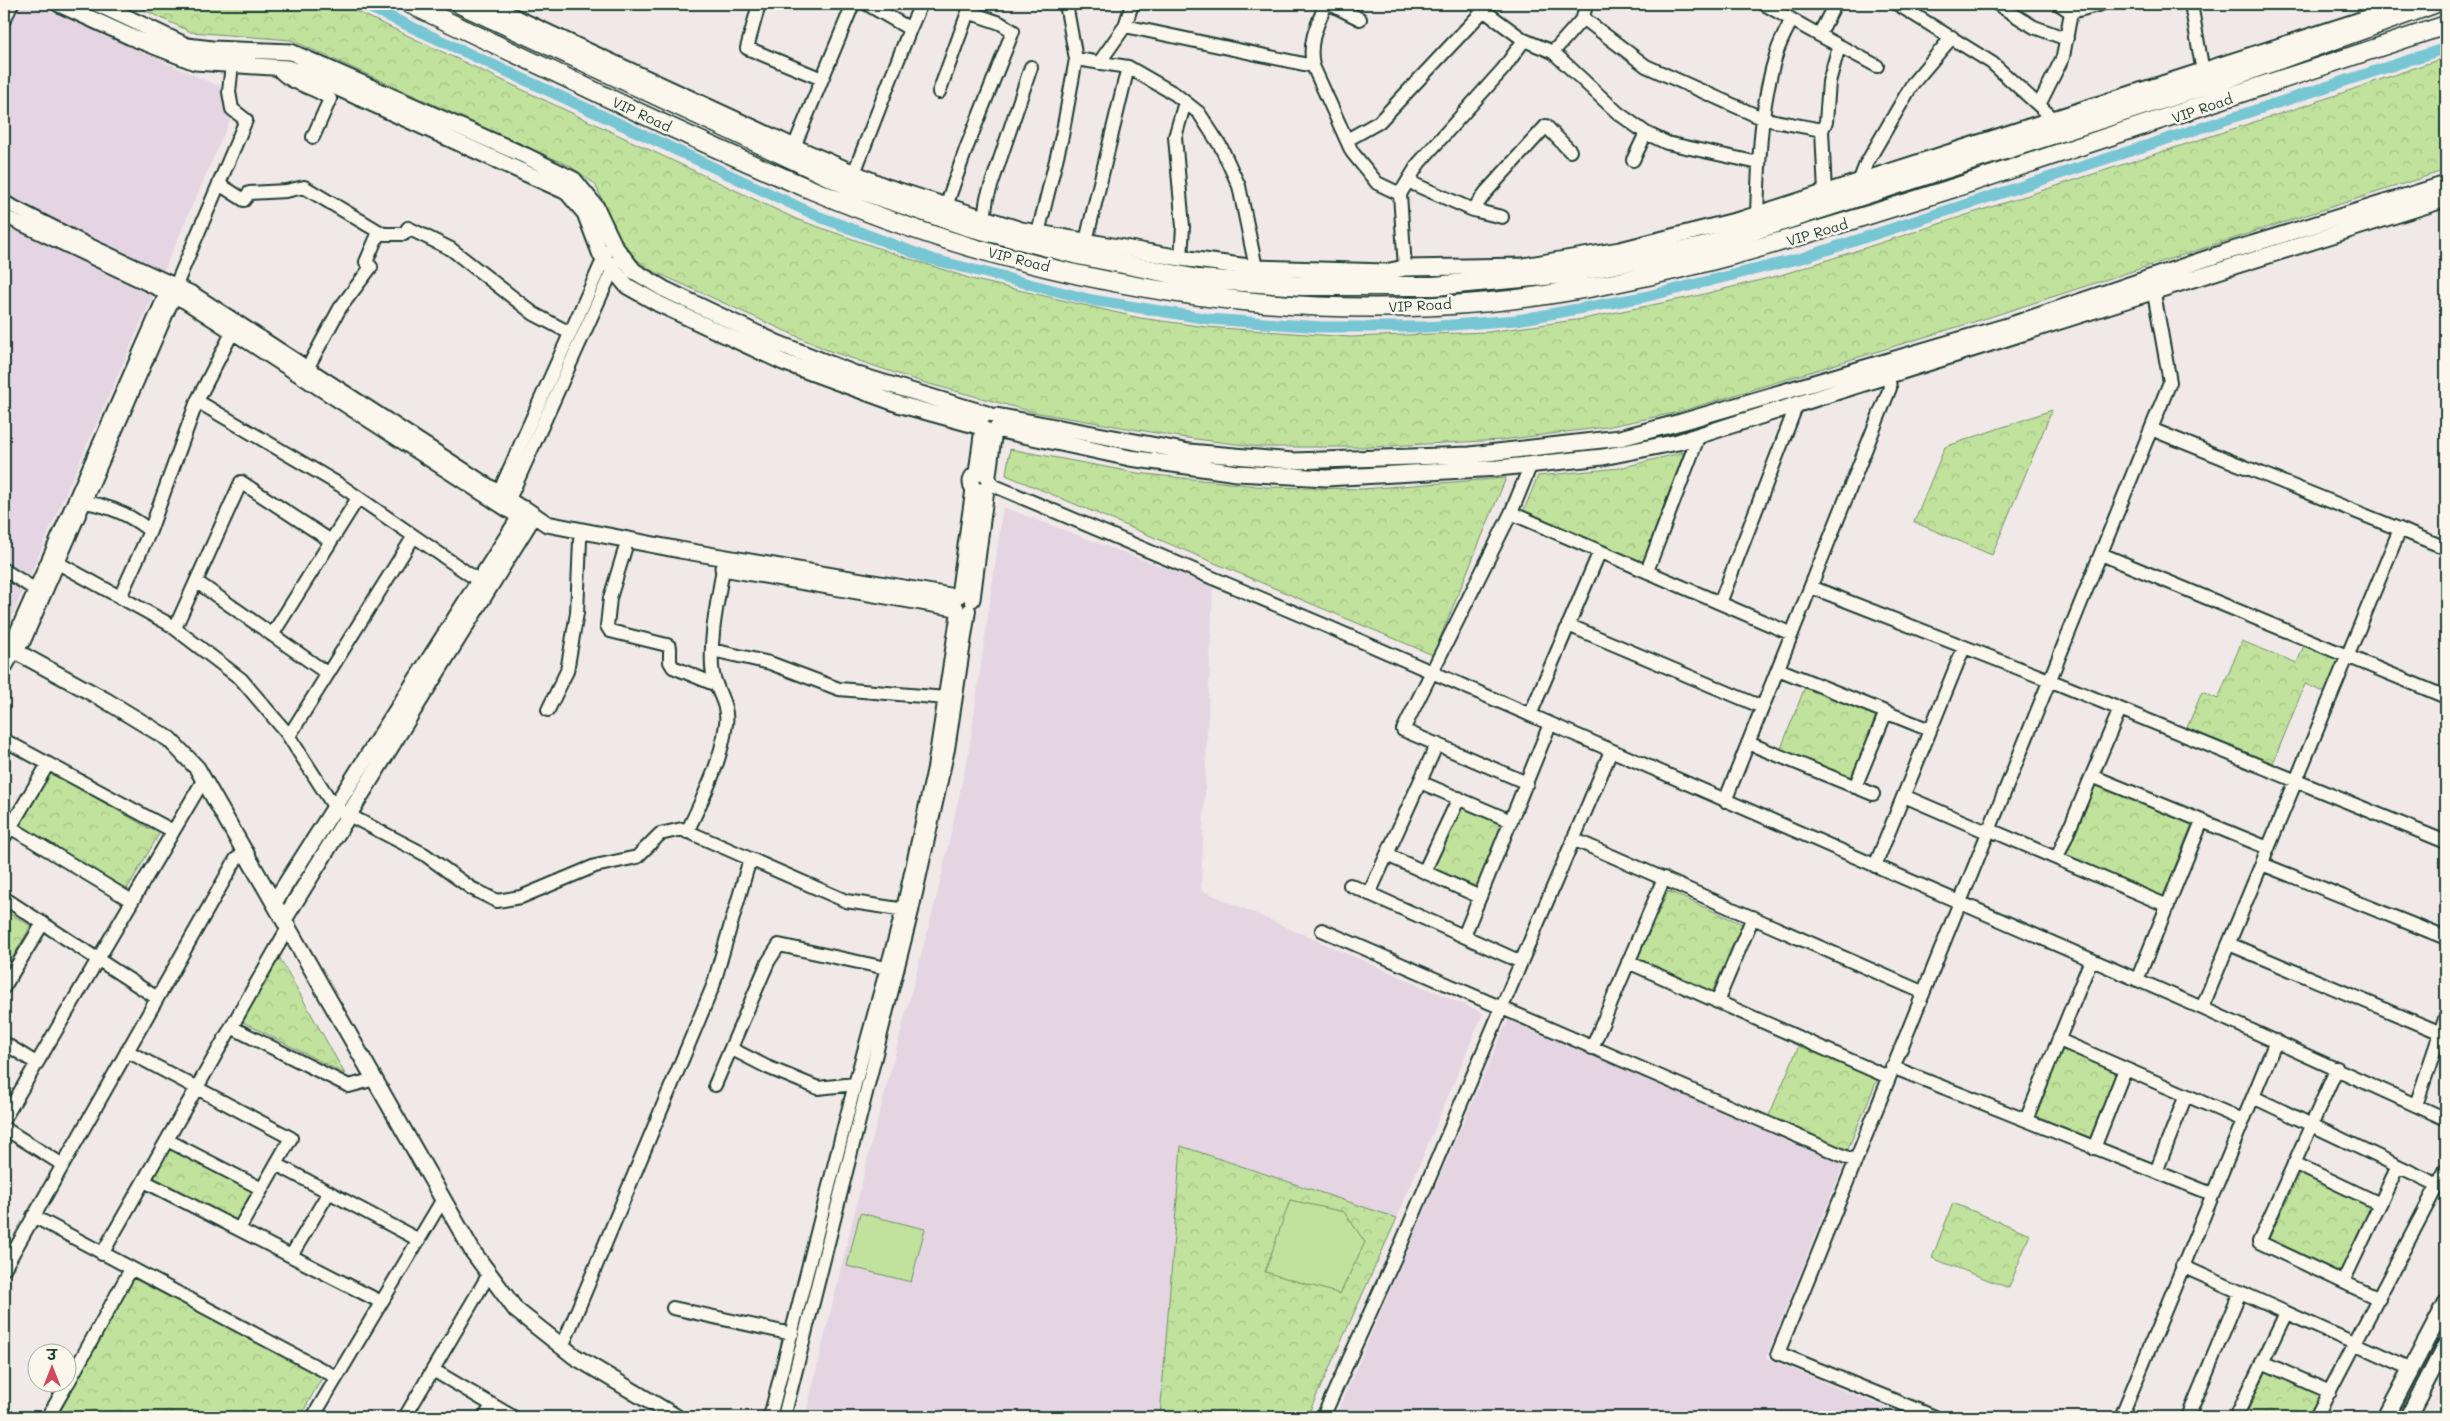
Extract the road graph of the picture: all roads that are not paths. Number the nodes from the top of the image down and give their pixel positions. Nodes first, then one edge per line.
1 (12, 4) edge
2 (59, 4) edge
3 (98, 4) edge
4 (410, 4) edge
5 (460, 4) edge
6 (486, 4) edge
7 (759, 4) edge
8 (852, 4) edge
9 (868, 4) edge
10 (921, 4) edge
11 (1067, 4) edge
12 (1132, 4) edge
13 (1326, 4) edge
14 (1330, 4) edge
15 (1586, 4) edge
16 (1764, 4) edge
17 (1835, 4) edge
18 (1897, 4) edge
19 (1998, 4) edge
20 (2058, 4) edge
21 (2101, 4) edge
22 (2191, 4) edge
23 (2412, 4) edge
24 (2434, 4) edge
25 (1482, 6) edge
26 (970, 8) edge
27 (510, 9) edge
28 (2377, 9) edge
29 (2071, 12) junction
30 (1583, 18) junction
31 (1360, 19) dead end
32 (4, 20) edge
33 (1791, 21) junction
34 (2446, 25) edge
35 (1125, 26) junction
36 (910, 29) junction
37 (1819, 35) junction
38 (1952, 37) junction
39 (2067, 39) junction
40 (1524, 40) junction
41 (1839, 46) junction
42 (1553, 52) junction
43 (263, 59) junction
44 (1076, 59) junction
45 (1100, 62) junction
46 (232, 64) junction
47 (1313, 66) junction
48 (1877, 66) dead end
49 (1031, 67) dead end
50 (1128, 67) junction
51 (277, 68) junction
52 (2203, 72) junction
53 (822, 79) junction
54 (939, 92) dead end
55 (1185, 102) junction
56 (2039, 105) junction
57 (1764, 119) junction
58 (2056, 120) junction
59 (1822, 130) junction
60 (1646, 133) junction
61 (314, 137) dead end
62 (1347, 140) junction
63 (794, 147) junction
64 (1570, 151) dead end
65 (1633, 160) dead end
66 (1759, 163) junction
67 (854, 173) junction
68 (1408, 180) junction
69 (1859, 182) junction
70 (219, 184) junction
71 (2446, 184) edge
72 (1825, 193) junction
73 (1400, 194) junction
74 (2446, 199) edge
75 (4, 202) edge
76 (946, 206) junction
77 (1473, 210) junction
78 (1757, 214) junction
79 (4, 216) edge
80 (1502, 217) dead end
81 (984, 218) junction
82 (379, 232) junction
83 (1038, 233) junction
84 (1086, 241) junction
85 (616, 247) junction
86 (1181, 258) junction
87 (608, 264) junction
88 (1256, 268) junction
89 (1405, 268) junction
90 (2153, 284) junction
91 (172, 292) junction
92 (232, 332) junction
93 (570, 333) junction
94 (308, 367) junction
95 (1888, 375) junction
96 (555, 382) junction
97 (197, 401) junction
98 (1797, 404) junction
99 (990, 424) junction
100 (2151, 429) junction
101 (1699, 436) junction
102 (1531, 464) junction
103 (983, 482) junction
104 (358, 498) junction
105 (502, 500) junction
106 (85, 502) junction
107 (1511, 513) junction
108 (526, 516) junction
109 (2400, 529) junction
110 (150, 531) junction
111 (414, 536) junction
112 (580, 540) junction
113 (331, 542) junction
114 (2446, 548) edge
115 (625, 549) junction
116 (1600, 551) junction
117 (2101, 554) junction
118 (58, 563) junction
119 (723, 568) junction
120 (4, 570) edge
121 (1647, 571) junction
122 (479, 581) junction
123 (197, 582) junction
124 (1811, 586) junction
125 (36, 590) junction
126 (120, 597) junction
127 (962, 603) junction
128 (1720, 603) junction
129 (1568, 625) junction
130 (175, 628) junction
131 (1792, 634) junction
132 (272, 635) junction
133 (1964, 647) junction
134 (9, 648) edge
135 (712, 650) junction
136 (2348, 656) junction
137 (1778, 669) junction
138 (4, 670) edge
139 (1432, 672) junction
140 (328, 674) junction
141 (2049, 680) junction
142 (714, 684) junction
143 (2446, 696) edge
144 (946, 698) junction
145 (1762, 707) junction
146 (2120, 709) junction
147 (548, 710) dead end
148 (1886, 712) junction
149 (1530, 715) junction
150 (1550, 724) junction
151 (1930, 730) junction
152 (289, 736) junction
153 (4, 740) edge
154 (1748, 743) junction
155 (1437, 744) junction
156 (1612, 751) junction
157 (48, 764) junction
158 (2092, 776) junction
159 (204, 779) junction
160 (2296, 781) junction
161 (1420, 782) junction
162 (1526, 783) junction
163 (1855, 787) junction
164 (1873, 794) dead end
165 (1904, 796) junction
166 (1459, 798) junction
167 (1725, 801) junction
168 (341, 812) junction
169 (1511, 821) junction
170 (2202, 821) junction
171 (1988, 830) junction
172 (173, 831) junction
173 (687, 832) junction
174 (7, 833) edge
175 (1573, 839) junction
176 (2446, 842) edge
177 (2268, 848) junction
178 (247, 852) junction
179 (1387, 855) junction
180 (2057, 858) junction
181 (750, 859) junction
182 (2262, 864) junction
183 (1875, 866) junction
184 (1424, 872) junction
185 (1664, 878) junction
186 (1350, 885) dead end
187 (1369, 894) junction
188 (1480, 897) junction
189 (4, 898) edge
190 (132, 902) junction
191 (275, 902) junction
192 (1958, 902) junction
193 (2168, 906) junction
194 (907, 910) junction
195 (1753, 917) junction
196 (287, 922) junction
197 (43, 923) junction
198 (1322, 930) dead end
199 (1464, 936) junction
200 (2446, 938) edge
201 (2229, 944) junction
202 (98, 960) junction
203 (2091, 960) junction
204 (1521, 962) junction
205 (1628, 962) junction
206 (886, 968) junction
207 (2137, 980) junction
208 (4, 987) edge
209 (1922, 992) junction
210 (157, 998) junction
211 (1717, 1002) junction
212 (2202, 1008) junction
213 (1501, 1009) junction
214 (2446, 1016) edge
215 (231, 1027) junction
216 (2444, 1034) edge
217 (2058, 1040) junction
218 (2276, 1041) junction
219 (4, 1043) edge
220 (1592, 1048) junction
221 (732, 1049) junction
222 (127, 1051) junction
223 (36, 1064) junction
224 (2337, 1068) junction
225 (2125, 1069) junction
226 (1890, 1072) junction
227 (375, 1079) junction
228 (855, 1084) junction
229 (715, 1085) dead end
230 (197, 1088) junction
231 (2186, 1095) junction
232 (2252, 1097) junction
233 (2416, 1105) junction
234 (4, 1119) edge
235 (2446, 1119) edge
236 (2026, 1120) junction
237 (2243, 1120) junction
238 (2312, 1125) junction
239 (4, 1128) edge
240 (167, 1140) junction
241 (2094, 1148) junction
242 (1855, 1161) junction
243 (2294, 1163) junction
244 (63, 1164) junction
245 (276, 1164) junction
246 (2398, 1166) junction
247 (2446, 1169) edge
248 (2156, 1172) junction
249 (144, 1181) junction
250 (2438, 1185) junction
251 (262, 1189) junction
252 (329, 1192) junction
253 (2212, 1194) junction
254 (443, 1199) junction
255 (2380, 1204) junction
256 (33, 1216) junction
257 (239, 1229) junction
258 (418, 1240) junction
259 (102, 1254) junction
260 (291, 1256) junction
261 (2182, 1266) junction
262 (4, 1269) edge
263 (131, 1269) junction
264 (489, 1274) junction
265 (2343, 1282) junction
266 (2240, 1292) junction
267 (2379, 1299) junction
268 (381, 1302) junction
269 (2446, 1303) edge
270 (673, 1308) dead end
271 (2286, 1313) junction
272 (792, 1334) junction
273 (2356, 1344) junction
274 (2446, 1344) edge
275 (562, 1346) junction
276 (2262, 1362) junction
277 (78, 1363) edge
278 (2412, 1369) junction
279 (433, 1370) junction
280 (336, 1377) junction
281 (2330, 1392) junction
282 (61, 1394) edge
283 (492, 1405) junction
284 (2191, 1416) edge
285 (48, 1417) edge
286 (313, 1417) edge
287 (405, 1417) edge
288 (485, 1417) edge
289 (512, 1417) edge
290 (676, 1417) edge
291 (770, 1417) edge
292 (784, 1417) edge
293 (1323, 1417) edge
294 (1935, 1417) edge
295 (2121, 1417) edge
296 (2236, 1417) edge
297 (2316, 1417) edge
298 (2386, 1417) edge
299 (2408, 1417) edge

1 - 32 street
2 - 46 street
3 - 43 street
4 - 34 main road, VIP Road
5 - 24 main road, VIP Road
6 - 27 street
7 - 53 street
8 - 53 street
9 - 36 street
10 - 36 street
11 - 44 street
12 - 35 street
13 - 47 street
14 - 31 street
15 - 30 street
16 - 33 street
17 - 37 street
18 - 38 street
19 - 39 street
20 - 29 street
21 - 29 street
22 - 52 street
23 - 28 street
25 - 40 street
25 - 62 street
26 - 54 street
26 - 76 street
27 - 63 street
28 - 52 street
29 - 39 street
30 - 42 street
30 - 57 street
33 - 37 street
33 - 57 street
35 - 45 street
35 - 47 street
36 - 67 street
37 - 41 street
38 - 56 street
38 - 69 street
39 - 56 street
40 - 42 street
40 - 68 street
41 - 48 street
41 - 59 street
42 - 60 street
43 - 46 street
43 - 51 street
43 - 85 street
44 - 45 street
44 - 83 street
45 - 50 street
46 - 70 street
47 - 62 street
49 - 81 street
50 - 55 street
50 - 84 street
51 - 61 street
51 - 87 street
52 - 58 street
53 - 63 street
55 - 86 street
55 - 88 street
56 - 58 street
57 - 59 street
57 - 66 street
58 - 69 street
59 - 72 street
60 - 65 street
60 - 66 street
62 - 73 street
63 - 67 street
64 - 77 street
66 - 78 street
67 - 76 street
68 - 73 street
68 - 77 street
69 - 72 street
70 - 82 street
70 - 91 street
71 - 90 street
72 - 78 street
73 - 89 street
74 - 90 street
75 - 91 street
76 - 81 street
77 - 80 street
78 - 89 street
79 - 91 street
81 - 83 street
82 - 93 street
82 - 94 street
83 - 84 street
84 - 86 street
85 - 87 street
85 - 99 street
86 - 88 street
87 - 93 street
87 - 96 street
87 - 99 street
88 - 89 street
90 - 95 street
90 - 99 street
90 - 100 street
91 - 92 street
91 - 94 street
91 - 106 street
91 - 125 street
92 - 97 street
92 - 105 street
93 - 96 street
94 - 105 street
95 - 98 street
95 - 124 street
96 - 105 street
97 - 104 street
97 - 110 street
98 - 101 street
98 - 128 street
99 - 102 street
99 - 103 street
100 - 109 street
100 - 117 street
101 - 102 street
101 - 121 street
102 - 107 street
103 - 127 street
103 - 139 street
104 - 111 street
104 - 113 street
105 - 108 street
106 - 110 street
106 - 118 street
107 - 116 street
107 - 139 street
108 - 112 street
108 - 122 street
108 - 127 street
108 - 168 street
109 - 114 street
109 - 136 street
110 - 126 street
111 - 122 street
111 - 140 street
112 - 115 street
112 - 147 street
113 - 123 street
113 - 132 street
115 - 119 street
115 - 142 street
116 - 121 street
116 - 129 street
117 - 136 street
117 - 141 street
118 - 126 street
118 - 134 street
119 - 127 street
119 - 135 street
120 - 125 street
121 - 128 street
122 - 168 street
123 - 130 street
123 - 132 street
124 - 131 street
124 - 133 street
125 - 134 street
126 - 130 street
127 - 144 street
127 - 194 street
128 - 131 street
129 - 145 street
129 - 149 street
130 - 152 street
131 - 137 street
132 - 140 street
133 - 141 street
133 - 151 street
134 - 138 street
134 - 159 street
135 - 142 street
135 - 144 street
136 - 143 street
136 - 160 street
137 - 145 street
137 - 148 street
139 - 149 street
139 - 155 street
140 - 152 street
141 - 146 street
141 - 171 street
142 - 173 street
144 - 194 street
145 - 154 street
146 - 158 street
146 - 160 street
148 - 151 street
148 - 163 street
149 - 150 street
150 - 156 street
150 - 162 street
151 - 165 street
152 - 168 street
153 - 157 street
154 - 163 street
154 - 167 street
155 - 161 street
155 - 162 street
156 - 167 street
156 - 175 street
157 - 172 street
157 - 174 street
158 - 170 street
158 - 180 street
159 - 172 street
159 - 178 street
160 - 176 street
160 - 177 street
161 - 166 street
161 - 179 street
162 - 169 street
163 - 164 street
165 - 171 street
165 - 183 street
166 - 169 street
166 - 184 street
167 - 183 street
168 - 173 street
168 - 191 street
168 - 196 street
169 - 188 street
170 - 177 street
170 - 193 street
171 - 180 street
171 - 192 street
172 - 190 street
173 - 181 street
174 - 190 street
175 - 185 street
175 - 204 street
177 - 182 street
178 - 191 street
178 - 210 street
179 - 184 street
179 - 187 street
180 - 193 street
181 - 194 street
181 - 275 street
182 - 200 street
182 - 201 street
183 - 192 street
184 - 188 street
185 - 195 street
185 - 205 street
186 - 187 street
187 - 199 street
188 - 199 street
189 - 197 street
190 - 202 street
191 - 196 street
192 - 203 street
192 - 209 street
193 - 207 street
194 - 206 street
194 - 292 street
195 - 209 street
195 - 211 street
196 - 215 street
196 - 227 street
197 - 202 street
197 - 208 street
198 - 213 street
199 - 204 street
201 - 212 street
201 - 216 street
202 - 210 street
202 - 223 street
203 - 207 street
203 - 217 street
204 - 213 street
205 - 211 street
205 - 220 street
206 - 221 street
206 - 228 street
207 - 212 street
209 - 226 street
210 - 222 street
211 - 226 street
212 - 218 street
213 - 220 street
213 - 293 street
214 - 216 street
215 - 227 street
215 - 230 street
216 - 233 street
217 - 225 street
217 - 236 street
218 - 224 street
218 - 232 street
219 - 223 street
220 - 242 street
221 - 228 street
221 - 229 street
222 - 230 street
222 - 244 street
223 - 234 street
224 - 233 street
224 - 238 street
225 - 231 street
225 - 241 street
226 - 236 street
226 - 242 street
227 - 254 street
228 - 272 street
230 - 240 street
230 - 245 street
231 - 237 street
231 - 248 street
232 - 237 street
232 - 238 street
233 - 235 street
236 - 241 street
237 - 253 street
238 - 243 street
238 - 246 street
239 - 244 street
240 - 249 street
240 - 251 street
241 - 248 street
242 - 294 street
243 - 255 street
243 - 265 street
244 - 256 street
245 - 251 street
245 - 252 street
246 - 250 street
246 - 255 street
247 - 250 street
248 - 253 street
249 - 257 street
249 - 259 street
250 - 267 street
251 - 257 street
252 - 258 street
252 - 260 street
253 - 261 street
254 - 258 street
254 - 264 street
255 - 265 street
256 - 259 street
256 - 262 street
257 - 260 street
258 - 268 street
259 - 263 street
260 - 268 street
261 - 266 street
261 - 295 street
263 - 277 street
263 - 280 street
264 - 275 street
264 - 279 street
265 - 267 street
266 - 271 street
266 - 284 street
267 - 273 street
268 - 280 street
269 - 278 street
270 - 272 street
271 - 273 street
271 - 276 street
272 - 291 street
273 - 278 street
273 - 281 street
274 - 299 street
275 - 290 street
276 - 281 street
276 - 296 street
278 - 298 street
279 - 283 street
279 - 287 street
280 - 286 street
281 - 297 street
282 - 285 street
283 - 288 street
283 - 289 street

